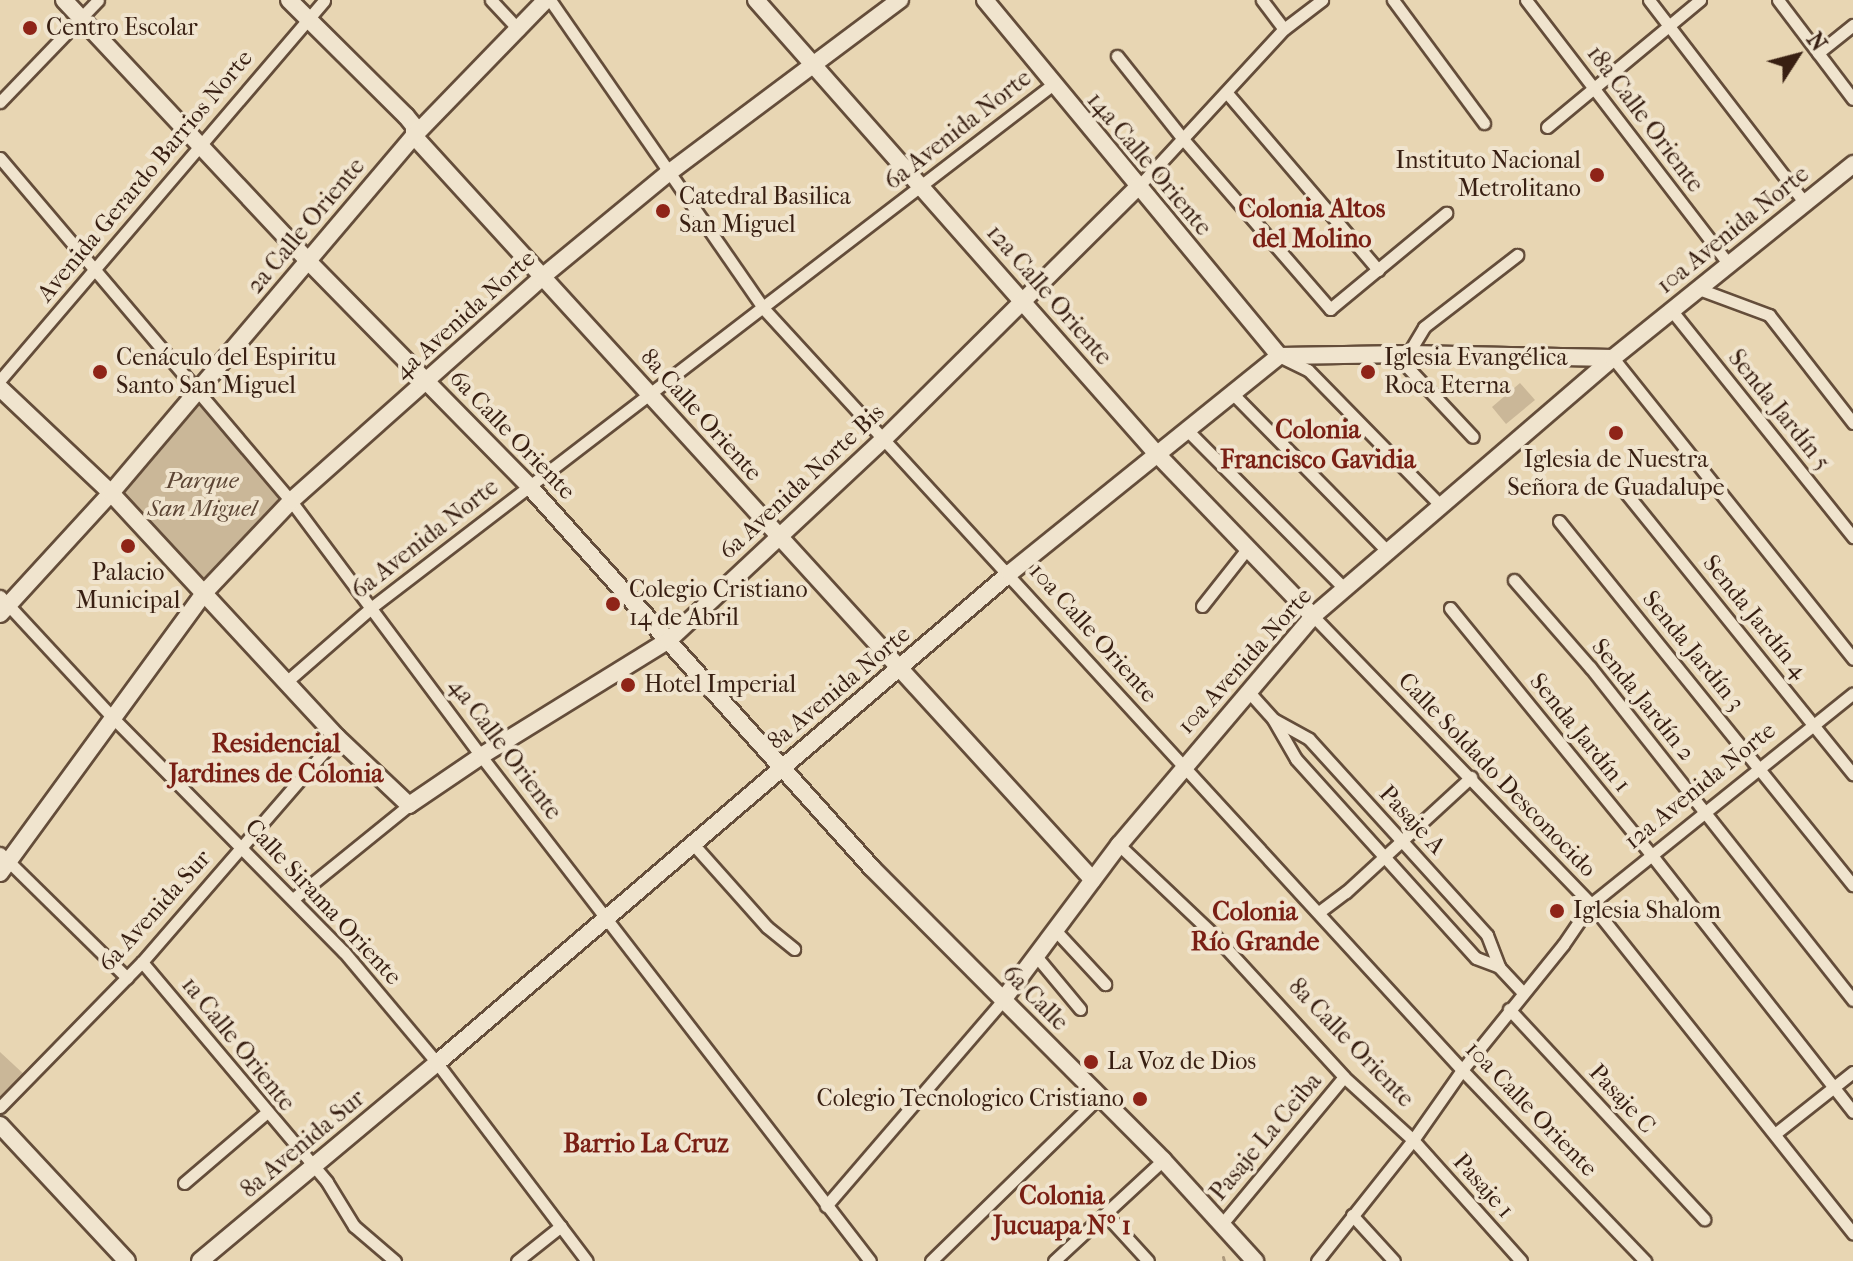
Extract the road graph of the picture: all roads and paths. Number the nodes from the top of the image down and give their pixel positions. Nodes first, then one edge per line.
1 (64, 0) edge
2 (98, 0) edge
3 (289, 0) edge
4 (324, 0) edge
5 (491, 0) edge
6 (548, 0) edge
7 (756, 0) edge
8 (900, 0) edge
9 (985, 0) edge
10 (1262, 0) edge
11 (1322, 0) edge
12 (1393, 0) edge
13 (1526, 0) edge
14 (1649, 0) edge
15 (1700, 0) edge
16 (1778, 0) edge
17 (81, 18) junction
18 (308, 19) junction
19 (1853, 25) edge
20 (1669, 26) junction
21 (1284, 29) junction
22 (519, 30) junction
23 (1818, 53) junction
24 (1117, 56) dead end
25 (815, 64) junction
26 (1052, 85) junction
27 (1593, 88) junction
28 (1227, 93) junction
29 (1853, 99) edge
30 (0, 102) edge
31 (1484, 123) dead end
32 (1547, 127) dead end
33 (414, 136) junction
34 (1183, 139) junction
35 (200, 143) junction
36 (0, 158) edge
37 (1853, 164) edge
38 (667, 174) junction
39 (921, 186) junction
40 (1138, 187) junction
41 (1805, 203) junction
42 (1446, 213) dead end
43 (1517, 255) dead end
44 (308, 261) junction
45 (1724, 269) junction
46 (96, 270) junction
47 (1378, 270) junction
48 (542, 277) junction
49 (1700, 288) junction
50 (1023, 302) junction
51 (764, 309) junction
52 (1672, 311) junction
53 (1402, 354) junction
54 (1279, 356) junction
55 (1613, 358) junction
56 (0, 380) edge
57 (427, 380) junction
58 (0, 388) edge
59 (199, 389) junction
60 (1232, 393) junction
61 (650, 394) junction
62 (1853, 423) edge
63 (1186, 429) junction
64 (1473, 437) dead end
65 (884, 439) junction
66 (1156, 453) junction
67 (529, 486) junction
68 (1622, 488) dead end
69 (111, 493) junction
70 (291, 501) junction
71 (1441, 506) junction
72 (1559, 521) dead end
73 (778, 536) junction
74 (1853, 537) edge
75 (1247, 549) junction
76 (1388, 552) junction
77 (1010, 573) junction
78 (1514, 580) dead end
79 (1345, 589) junction
80 (204, 593) junction
81 (3, 605) edge
82 (1202, 606) dead end
83 (372, 607) junction
84 (1450, 608) dead end
85 (1313, 616) junction
86 (669, 640) junction
87 (1853, 659) edge
88 (900, 669) junction
89 (285, 683) junction
90 (1248, 691) junction
91 (1853, 693) edge
92 (1273, 719) junction
93 (115, 720) junction
94 (1813, 724) junction
95 (337, 737) junction
96 (481, 756) junction
97 (783, 767) junction
98 (1183, 767) junction
99 (1759, 767) junction
100 (1853, 774) edge
101 (1471, 777) junction
102 (409, 805) junction
103 (1704, 811) junction
104 (1401, 840) junction
105 (693, 844) junction
106 (1119, 845) junction
107 (241, 846) junction
108 (1650, 853) junction
109 (1384, 856) junction
110 (3, 863) edge
111 (1093, 880) junction
112 (1853, 885) edge
113 (293, 899) junction
114 (1591, 904) junction
115 (1319, 912) junction
116 (606, 918) junction
117 (1055, 930) junction
118 (794, 949) dead end
119 (1036, 956) junction
120 (142, 962) junction
121 (1499, 967) junction
122 (127, 978) junction
123 (1105, 984) dead end
124 (1522, 992) junction
125 (1003, 1000) junction
126 (1853, 1000) edge
127 (1080, 1009) dead end
128 (1509, 1009) junction
129 (437, 1063) junction
130 (1462, 1070) junction
131 (1853, 1072) edge
132 (1344, 1077) junction
133 (1834, 1087) junction
134 (1100, 1096) junction
135 (0, 1107) edge
136 (1853, 1112) edge
137 (266, 1113) junction
138 (0, 1125) edge
139 (1776, 1133) junction
140 (1413, 1140) junction
141 (1163, 1160) junction
142 (312, 1169) junction
143 (184, 1183) dead end
144 (826, 1206) junction
145 (1106, 1215) junction
146 (1352, 1215) junction
147 (1704, 1219) dead end
148 (1221, 1225) junction
149 (561, 1226) junction
150 (1853, 1233) edge
151 (127, 1261) edge
152 (200, 1261) edge
153 (395, 1261) edge
154 (517, 1261) edge
155 (587, 1261) edge
156 (870, 1261) edge
157 (931, 1261) edge
158 (1054, 1261) edge
159 (1148, 1261) edge
160 (1255, 1261) edge
161 (1317, 1261) edge
162 (1394, 1261) edge
163 (1521, 1261) edge
164 (1645, 1261) edge

1 - 17 street, 6a Calle Oriente
2 - 17 street
3 - 18 street, 8a Calle Oriente
4 - 18 street, Avenida Gerardo Barrios Norte
5 - 22 street
6 - 22 street, 2a Calle Oriente
6 - 38 street, 10a Calle Oriente
7 - 25 street, 12a Calle Oriente
8 - 25 street, 4a Avenida Norte
9 - 26 street, 14a Calle Oriente
10 - 21 street
11 - 21 street
12 - 31 street
13 - 27 street, 18a Calle Oriente
14 - 20 street
15 - 20 street
16 - 23 street
17 - 30 street
17 - 35 street, 6a Calle Oriente
18 - 33 street, 8a Calle Oriente
18 - 35 street, Avenida Gerardo Barrios Norte
19 - 23 street
20 - 27 street
20 - 41 street
21 - 28 street, 6a Avenida Norte Bis
22 - 33 street, 2a Calle Oriente
23 - 29 street
24 - 34 street
25 - 38 street, 4a Avenida Norte
25 - 39 street, 12a Calle Oriente
26 - 39 street, 6a Avenida Norte
26 - 40 street, 14a Calle Oriente
27 - 32 street
27 - 45 street, 18a Calle Oriente
28 - 34 street, 6a Avenida Norte Bis
28 - 47 street
33 - 44 street, 2a Calle Oriente
33 - 48 street, 8a Calle Oriente
34 - 40 street, 6a Avenida Norte Bis
34 - 47 street
35 - 44 street, 6a Calle Oriente
35 - 46 street, Avenida Gerardo Barrios Norte
36 - 46 street, 4a Calle Oriente
37 - 41 street, 10a Avenida Norte
38 - 48 street, 4a Avenida Norte
38 - 51 street, 10a Calle Oriente
39 - 50 street, 12a Calle Oriente
39 - 51 street, 6a Avenida Norte
40 - 50 street, 6a Avenida Norte Bis
40 - 54 street, 14a Calle Oriente
41 - 45 street, 10a Avenida Norte
42 - 47 street
43 - 53 street
44 - 57 street, 6a Calle Oriente
44 - 59 street, 2a Calle Oriente
45 - 49 street, 10a Avenida Norte
46 - 56 street, Avenida Gerardo Barrios Norte
46 - 59 street, 4a Calle Oriente
48 - 57 street, 4a Avenida Norte
48 - 61 street, 8a Calle Oriente
49 - 52 street, 10a Avenida Norte
49 - 62 street
50 - 65 street, 6a Avenida Norte Bis
50 - 66 street, 12a Calle Oriente
51 - 61 street, 6a Avenida Norte
51 - 65 street, 10a Calle Oriente
52 - 55 street, 10a Avenida Norte
52 - 74 street, Senda Jardín 5
53 - 54 street
53 - 55 street
53 - 64 street
54 - 60 street, 8a Avenida Norte
54 - 71 street, 14a Calle Oriente
55 - 71 street, 10a Avenida Norte
55 - 87 street
57 - 67 street, 6a Calle Oriente
57 - 70 street, 4a Avenida Norte
58 - 69 street
59 - 69 street, 2a Calle Oriente
59 - 70 street, 4a Calle Oriente
60 - 63 street, 8a Avenida Norte
60 - 76 street
61 - 67 street, 6a Avenida Norte
61 - 73 street, 8a Calle Oriente
63 - 66 street, 8a Avenida Norte
63 - 79 street
65 - 73 street, 6a Avenida Norte Bis
65 - 77 street, 10a Calle Oriente
66 - 75 street, 12a Calle Oriente
66 - 77 street, 8a Avenida Norte
67 - 83 street, 6a Avenida Norte
67 - 86 street, 6a Calle Oriente
68 - 94 street, Senda Jardín 4
69 - 80 street
69 - 81 street, 2a Calle Oriente
70 - 80 street, 4a Avenida Norte
70 - 83 street, 4a Calle Oriente
71 - 76 street, 10a Avenida Norte
72 - 99 street, Senda Jardín 3
73 - 86 street, 6a Avenida Norte Bis
73 - 88 street, 8a Calle Oriente
75 - 82 street
75 - 85 street, 12a Calle Oriente
76 - 79 street, 10a Avenida Norte
77 - 88 street, 8a Avenida Norte
77 - 98 street, 10a Calle Oriente
78 - 103 street, Senda Jardín 2
79 - 85 street, 10a Avenida Norte
80 - 89 street
80 - 93 street, 4a Avenida Norte
81 - 93 street, Calle Sirama Oriente
83 - 89 street, 6a Avenida Norte
83 - 96 street, 4a Calle Oriente
84 - 108 street, Senda Jardín 1
85 - 90 street, 10a Avenida Norte
85 - 101 street, Calle Soldado Desconocido
86 - 96 street, 6a Avenida Norte Bis
86 - 97 street, 6a Calle Oriente
88 - 97 street, 8a Avenida Norte
88 - 111 street, 8a Calle Oriente
89 - 95 street
90 - 92 street
90 - 98 street, 10a Avenida Norte
91 - 94 street, 12a Avenida Norte
92 - 104 street, Pasaje A
92 - 109 street
93 - 107 street, Calle Sirama Oriente
93 - 110 street, 4a Avenida Norte
94 - 99 street, 12a Avenida Norte
94 - 100 street, Senda Jardín 4
95 - 102 street
95 - 107 street, 6a Avenida Sur
96 - 102 street, 6a Avenida Norte Bis
96 - 116 street, 4a Calle Oriente
97 - 105 street, 8a Avenida Norte
97 - 125 street, 6a Calle
98 - 106 street, 10a Avenida Norte
98 - 115 street, 10a Calle Oriente
99 - 103 street, 12a Avenida Norte
99 - 112 street, Senda Jardín 3
101 - 104 street
101 - 114 street, Calle Soldado Desconocido
102 - 113 street, 6a Avenida Norte Bis
103 - 108 street, 12a Avenida Norte
103 - 126 street, Senda Jardín 2
104 - 109 street
104 - 121 street, Pasaje A
105 - 116 street, 8a Avenida Norte
105 - 118 street
106 - 111 street, 10a Avenida Norte
106 - 132 street, 8a Calle Oriente
107 - 113 street, Calle Sirama Oriente
107 - 120 street, 6a Avenida Sur
108 - 114 street, 12a Avenida Norte
108 - 133 street, Senda Jardín 1
109 - 115 street
109 - 121 street
110 - 122 street
111 - 117 street, 10a Avenida Norte
113 - 129 street, Calle Sirama Oriente
114 - 124 street, 12a Avenida Norte
114 - 139 street, Calle Soldado Desconocido
115 - 130 street, 10a Calle Oriente
116 - 129 street, 8a Avenida Norte
116 - 144 street, 4a Calle Oriente
117 - 119 street, 10a Avenida Norte
117 - 123 street
119 - 125 street, 10a Avenida Norte
119 - 127 street
120 - 122 street, 6a Avenida Sur
120 - 137 street, 1a Calle Oriente
121 - 124 street
122 - 135 street, 6a Avenida Sur
124 - 128 street, 12a Avenida Norte
125 - 134 street, 6a Calle
125 - 144 street, 10a Avenida Norte
128 - 130 street, 12a Avenida Norte
128 - 147 street, Pasaje C
129 - 142 street, 8a Avenida Sur
129 - 149 street, Calle Sirama Oriente
130 - 140 street, 12a Avenida Norte
130 - 164 street, 10a Calle Oriente
131 - 133 street
132 - 140 street, 8a Calle Oriente
132 - 148 street, Pasaje La Ceiba
133 - 136 street, Senda Jardín 1
133 - 139 street
134 - 141 street, 6a Calle
134 - 157 street
137 - 142 street, 1a Calle Oriente
137 - 143 street
138 - 151 street
139 - 150 street, Calle Soldado Desconocido
140 - 146 street, 12a Avenida Norte
140 - 163 street, Pasaje 1
141 - 145 street
141 - 148 street, 6a Calle
142 - 152 street, 8a Avenida Sur
142 - 153 street, 1a Calle Oriente
144 - 156 street, 4a Calle Oriente
145 - 158 street
145 - 159 street
146 - 161 street, 12a Avenida Norte
146 - 162 street
148 - 160 street, 6a Calle
149 - 154 street
149 - 155 street, Calle Sirama Oriente

